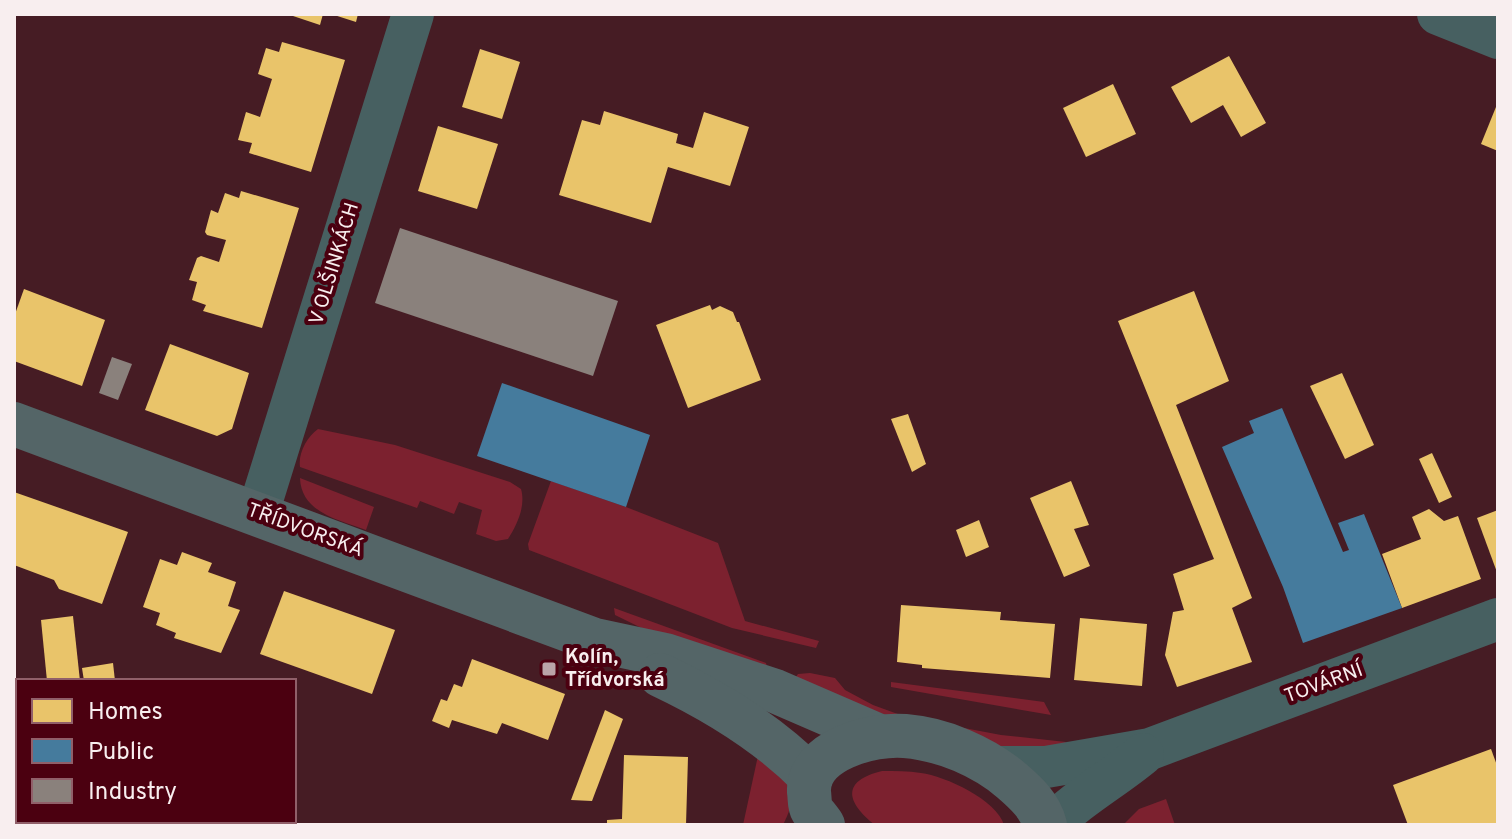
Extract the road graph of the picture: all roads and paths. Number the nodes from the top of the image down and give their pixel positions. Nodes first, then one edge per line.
1 (413, 14) edge
2 (1438, 14) edge
3 (1498, 38) edge
4 (14, 424) edge
5 (258, 513) junction
6 (1498, 619) edge
7 (595, 640) junction
8 (879, 736) junction
9 (1150, 749) junction
10 (995, 767) junction
11 (812, 809) edge
12 (1045, 825) edge
13 (1052, 825) edge

1 - 5 street, V OLŠINKÁCH
2 - 3 street
4 - 5 main road, TŘÍDVORSKÁ
5 - 7 main road, TŘÍDVORSKÁ
6 - 9 street, TOVÁRNÍ
7 - 8 main road, TŘÍDVORSKÁ
7 - 11 main road, TŘÍDVORSKÁ
8 - 10 main road
8 - 11 main road
9 - 10 street, TOVÁRNÍ
9 - 13 street, TOVÁRNÍ
10 - 12 main road

